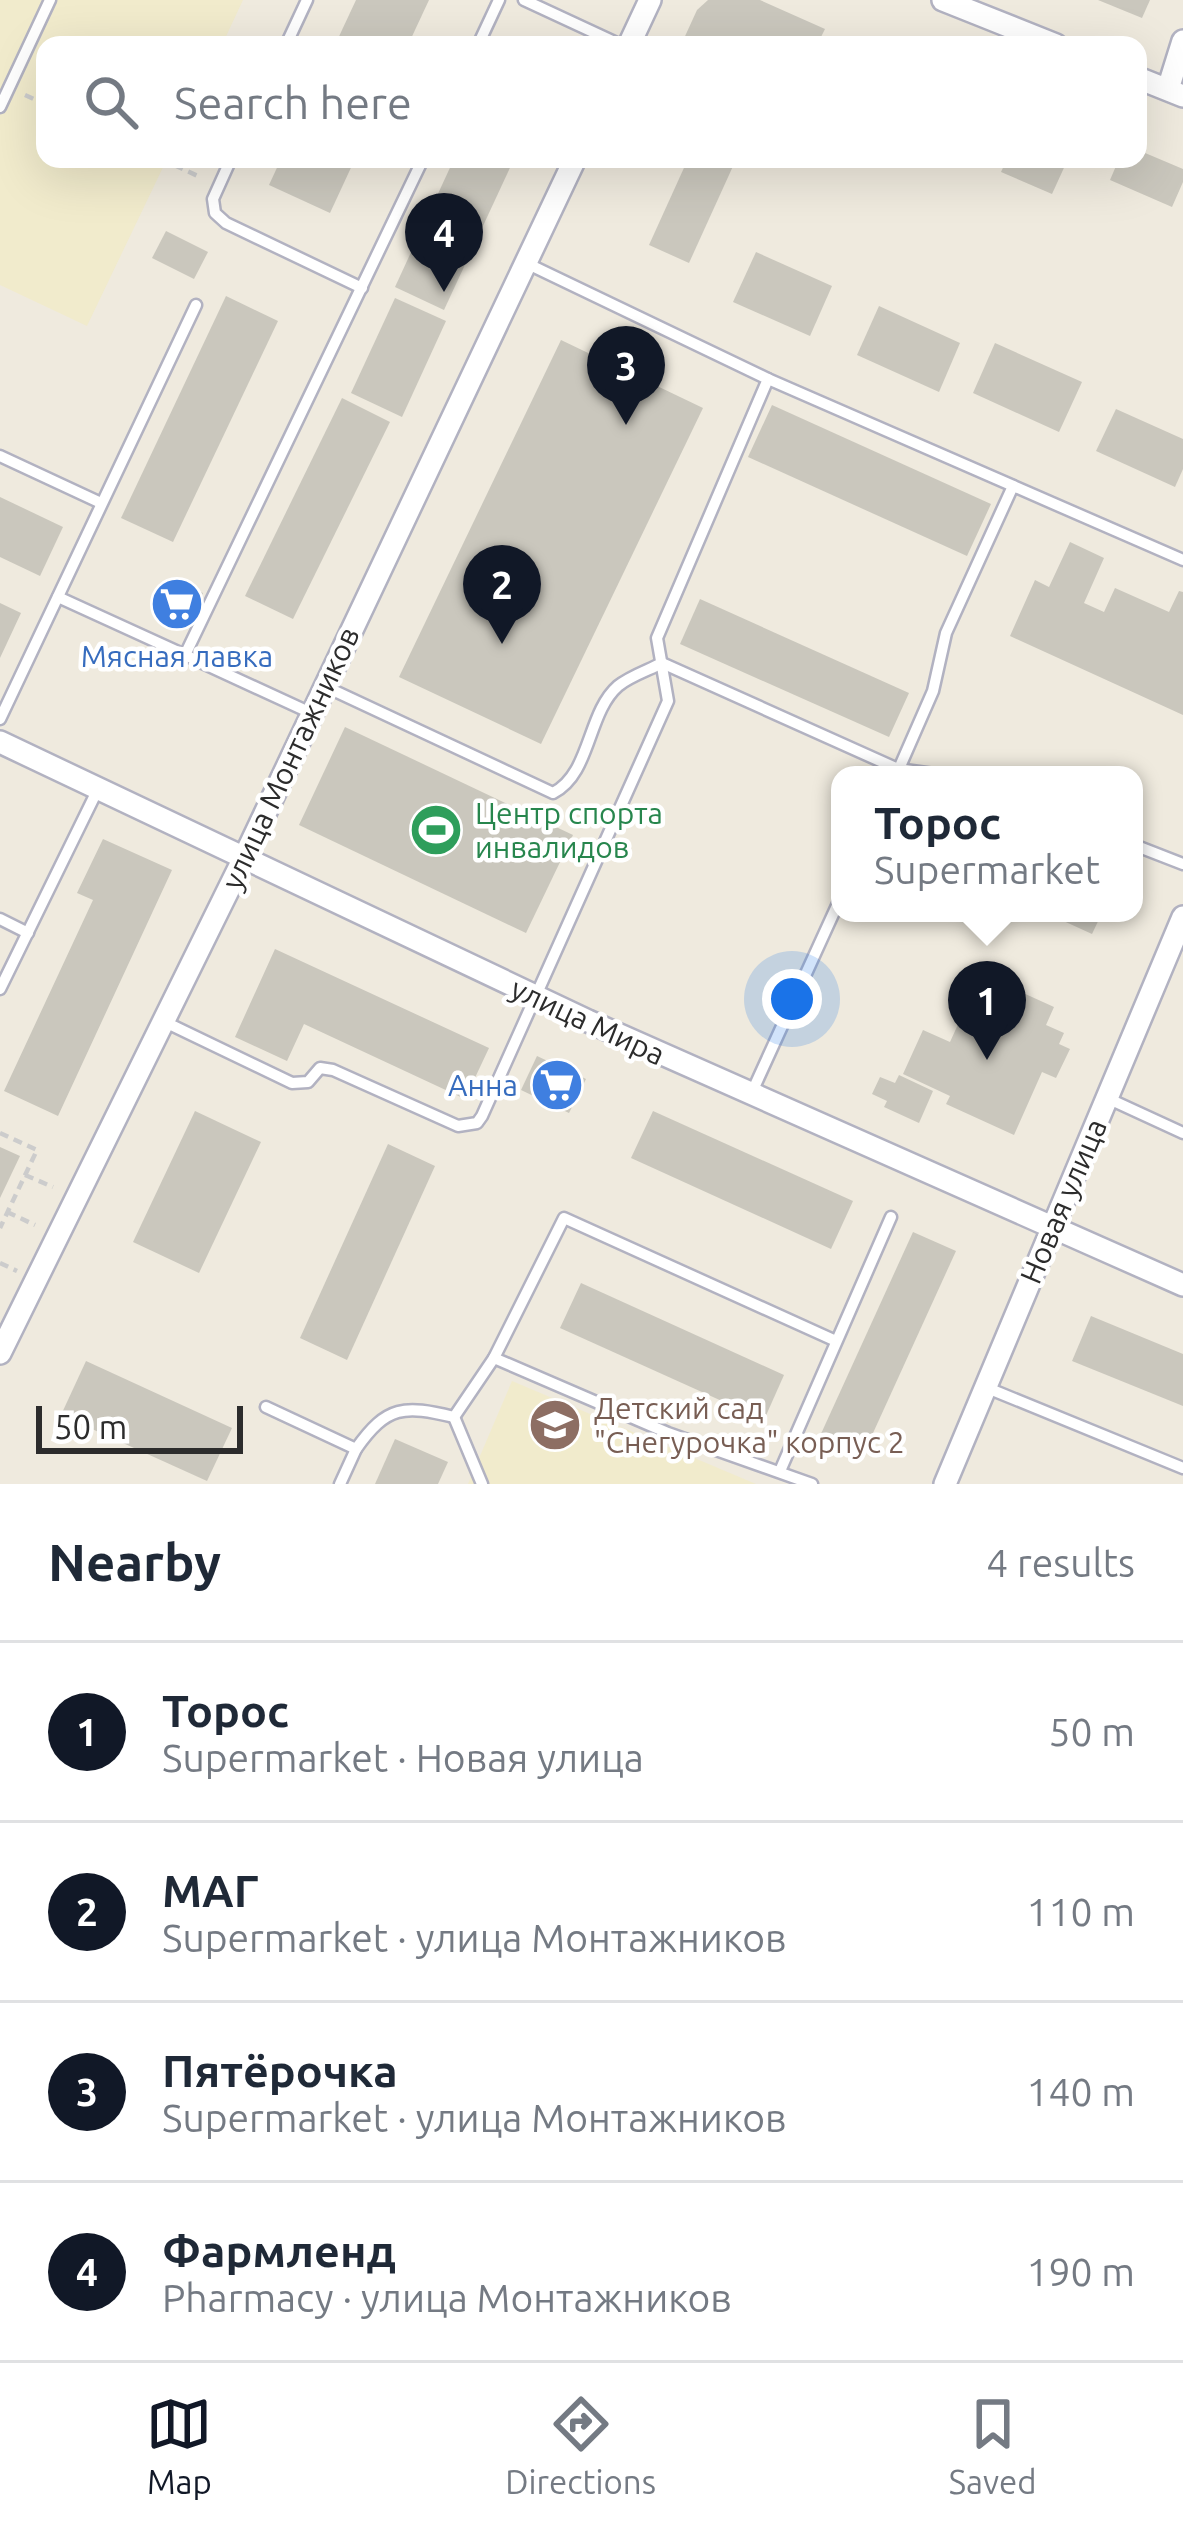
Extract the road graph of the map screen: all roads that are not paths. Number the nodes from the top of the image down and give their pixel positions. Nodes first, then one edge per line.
1 (50, 0) edge
2 (307, 0) edge
3 (499, 0) edge
4 (524, 0) edge
5 (650, 0) edge
6 (943, 0) edge
7 (290, 36) edge
8 (482, 36) edge
9 (605, 36) edge
10 (630, 36) edge
11 (1033, 36) edge
12 (1183, 40) edge
13 (1147, 81) edge
14 (1175, 92) edge
15 (0, 107) edge
16 (226, 168) edge
17 (419, 168) edge
18 (570, 168) edge
19 (526, 262) junction
20 (362, 288) junction
21 (196, 304) dead end
22 (768, 379) junction
23 (0, 456) edge
24 (1013, 486) junction
25 (101, 503) junction
26 (1183, 560) edge
27 (58, 597) junction
28 (185, 655) junction
29 (662, 663) junction
30 (324, 686) junction
31 (311, 713) junction
32 (0, 719) edge
33 (0, 742) edge
34 (884, 766) edge
35 (900, 766) edge
36 (98, 789) junction
37 (1143, 848) edge
38 (244, 858) junction
39 (1183, 864) edge
40 (1183, 917) edge
41 (0, 919) edge
42 (831, 919) edge
43 (28, 933) junction
44 (0, 989) edge
45 (535, 996) junction
46 (165, 1022) junction
47 (751, 1096) junction
48 (1107, 1098) junction
49 (1183, 1132) edge
50 (891, 1217) dead end
51 (1051, 1228) junction
52 (1183, 1285) edge
53 (836, 1341) junction
54 (0, 1353) edge
55 (494, 1358) junction
56 (986, 1387) junction
57 (266, 1407) dead end
58 (454, 1417) junction
59 (356, 1449) junction
60 (1183, 1468) edge
61 (780, 1472) junction
62 (340, 1484) edge
63 (482, 1484) edge
64 (812, 1484) edge
65 (945, 1484) edge

1 - 15 lane
2 - 7 lane
3 - 8 lane
4 - 9 lane
5 - 10 street
6 - 11 street
12 - 14 street
13 - 14 street
16 - 20 lane
17 - 20 lane
18 - 19 street, улица Монтажников
19 - 22 lane
19 - 30 street, улица Монтажников
20 - 28 lane
21 - 25 lane
22 - 24 lane
22 - 29 lane
23 - 25 lane
24 - 26 lane
24 - 35 lane
25 - 27 lane
27 - 28 lane
27 - 32 lane
28 - 31 lane
29 - 30 lane
29 - 34 lane
29 - 45 lane
30 - 31 street, улица Монтажников
31 - 38 street, улица Монтажников
33 - 36 street, улица Мира
36 - 38 street, улица Мира
36 - 43 lane
37 - 39 lane
38 - 45 street, улица Мира
38 - 46 street, улица Монтажников
40 - 48 street, Новая улица
41 - 43 lane
42 - 47 lane
43 - 44 lane
45 - 46 lane
45 - 47 street, улица Мира
46 - 54 street, улица Монтажников
47 - 51 street, улица Мира
48 - 49 lane
48 - 51 street, Новая улица
50 - 53 lane
51 - 52 street, улица Мира
51 - 56 street, Новая улица
53 - 55 lane
53 - 61 lane
55 - 58 lane
55 - 61 lane
56 - 60 lane
56 - 65 street, Новая улица
57 - 59 lane
58 - 59 lane
58 - 63 lane
59 - 62 lane
61 - 64 lane

